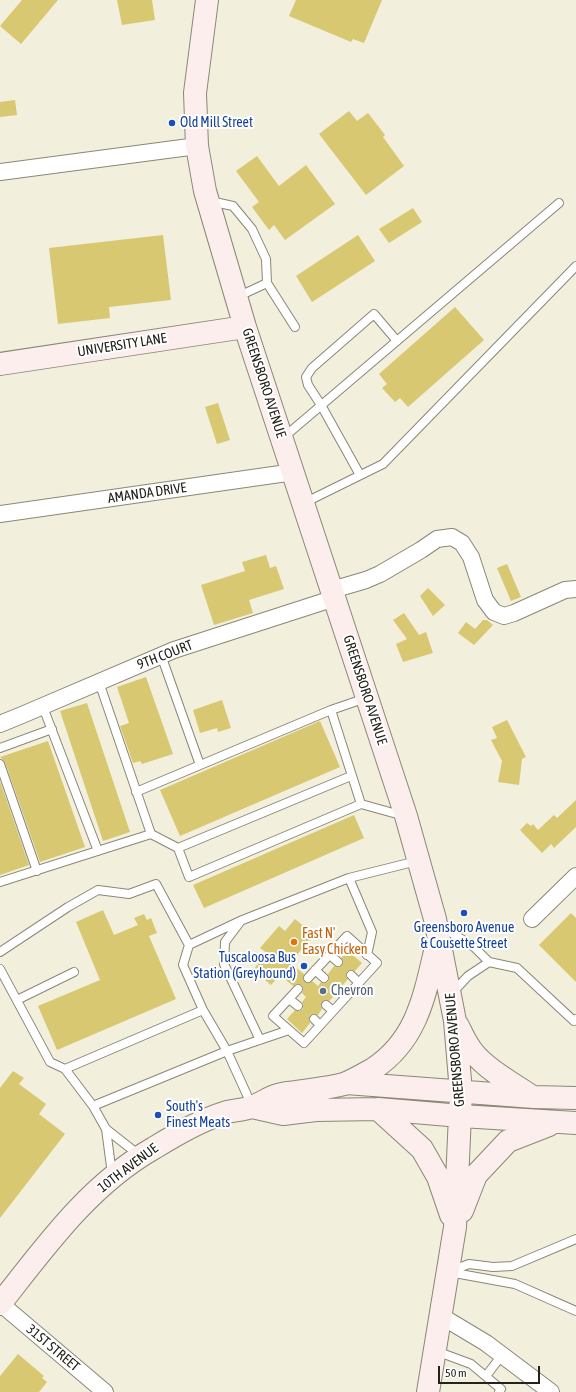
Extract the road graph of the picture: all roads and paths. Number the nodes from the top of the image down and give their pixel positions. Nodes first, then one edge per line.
1 (207, 0) edge
2 (197, 146) junction
3 (0, 172) edge
4 (208, 200) junction
5 (559, 203) dead end
6 (576, 266) edge
7 (267, 283) junction
8 (236, 298) junction
9 (245, 327) junction
10 (295, 327) dead end
11 (397, 341) junction
12 (0, 364) edge
13 (321, 405) junction
14 (282, 438) junction
15 (294, 472) junction
16 (360, 475) junction
17 (304, 503) junction
18 (0, 514) edge
19 (576, 589) edge
20 (333, 594) junction
21 (161, 655) junction
22 (100, 682) junction
23 (367, 698) junction
24 (43, 706) junction
25 (331, 710) junction
26 (0, 724) edge
27 (52, 729) junction
28 (0, 748) edge
29 (0, 764) edge
30 (200, 765) junction
31 (351, 776) junction
32 (136, 792) junction
33 (360, 804) junction
34 (406, 816) junction
35 (151, 834) junction
36 (178, 848) junction
37 (98, 851) junction
38 (420, 860) junction
39 (37, 871) junction
40 (576, 876) edge
41 (349, 878) junction
42 (0, 882) edge
43 (532, 919) dead end
44 (240, 921) junction
45 (437, 931) junction
46 (189, 945) junction
47 (0, 952) edge
48 (330, 955) junction
49 (367, 955) junction
50 (338, 962) dead end
51 (489, 962) junction
52 (0, 969) edge
53 (316, 970) junction
54 (74, 972) dead end
55 (351, 975) dead end
56 (308, 978) dead end
57 (324, 978) dead end
58 (359, 983) junction
59 (298, 990) dead end
60 (338, 990) dead end
61 (451, 994) junction
62 (346, 997) junction
63 (289, 999) junction
64 (17, 1000) junction
65 (326, 1005) dead end
66 (298, 1006) dead end
67 (203, 1010) junction
68 (333, 1011) junction
69 (576, 1019) edge
70 (455, 1021) junction
71 (289, 1030) junction
72 (260, 1040) junction
73 (227, 1051) junction
74 (65, 1069) junction
75 (344, 1083) junction
76 (461, 1092) junction
77 (534, 1097) junction
78 (576, 1098) edge
79 (93, 1106) junction
80 (252, 1107) junction
81 (378, 1109) junction
82 (461, 1116) junction
83 (554, 1122) junction
84 (576, 1123) edge
85 (106, 1130) junction
86 (140, 1156) junction
87 (112, 1177) junction
88 (455, 1227) junction
89 (576, 1239) edge
90 (448, 1272) junction
91 (0, 1304) edge
92 (576, 1311) edge
93 (441, 1316) junction
94 (435, 1351) junction
95 (502, 1355) junction
96 (486, 1376) junction
97 (105, 1392) edge
98 (428, 1392) edge
99 (498, 1392) edge
100 (551, 1392) edge

1 - 2 main road, GREENSBORO AVENUE
2 - 3 street
2 - 4 main road, GREENSBORO AVENUE
4 - 7 lane
4 - 8 main road, GREENSBORO AVENUE
5 - 11 lane
6 - 16 lane
7 - 8 lane
7 - 10 lane
8 - 9 main road, GREENSBORO AVENUE
9 - 12 main road, UNIVERSITY LANE
9 - 14 main road, GREENSBORO AVENUE
11 - 13 lane
11 - 13 lane
13 - 14 lane
13 - 16 lane
14 - 15 main road, GREENSBORO AVENUE
15 - 17 main road, GREENSBORO AVENUE
15 - 18 street, AMANDA DRIVE
16 - 17 lane
17 - 20 main road, GREENSBORO AVENUE
19 - 20 street, 9TH COURT
20 - 21 street, 9TH COURT
20 - 23 main road, GREENSBORO AVENUE
21 - 22 street, 9TH COURT
21 - 30 lane
22 - 24 street, 9TH COURT
22 - 32 lane
23 - 25 lane
23 - 34 main road, GREENSBORO AVENUE
24 - 26 street, 9TH COURT
24 - 27 lane
25 - 30 lane
25 - 31 lane
27 - 28 lane
27 - 37 lane
29 - 39 lane
30 - 32 lane
31 - 33 lane
31 - 36 lane
32 - 35 lane
33 - 34 lane
33 - 36 lane
34 - 38 main road, GREENSBORO AVENUE
35 - 36 lane
35 - 37 lane
37 - 39 lane
38 - 41 lane
38 - 45 main road, GREENSBORO AVENUE
39 - 42 lane
40 - 43 street
41 - 44 lane
41 - 49 lane
44 - 46 lane
44 - 72 lane
45 - 51 lane
45 - 61 main road, GREENSBORO AVENUE
45 - 75 main road
46 - 47 lane
46 - 67 lane
48 - 49 lane
48 - 50 lane
48 - 53 lane
49 - 58 lane
51 - 61 lane
51 - 69 lane
52 - 64 lane
53 - 56 lane
53 - 57 lane
54 - 64 lane
55 - 58 lane
58 - 62 lane
59 - 63 lane
60 - 62 lane
61 - 70 main road, GREENSBORO AVENUE
62 - 68 lane
63 - 66 lane
63 - 71 lane
64 - 74 lane
65 - 68 lane
67 - 73 lane
67 - 74 lane
68 - 71 lane
70 - 76 main road, GREENSBORO AVENUE
70 - 77 main road
71 - 72 lane
72 - 73 lane
73 - 79 lane
73 - 80 lane
74 - 79 lane
75 - 76 main road
75 - 80 main road, 10TH AVENUE
76 - 77 main road
76 - 82 main road, GREENSBORO AVENUE
77 - 78 main road
79 - 85 lane
80 - 81 main road
80 - 86 main road, 10TH AVENUE
81 - 82 main road
81 - 88 main road
82 - 83 main road
82 - 88 main road, GREENSBORO AVENUE
83 - 84 main road
83 - 88 main road
85 - 86 lane
85 - 87 lane
86 - 87 main road, 10TH AVENUE
87 - 91 main road, 10TH AVENUE
88 - 90 main road, GREENSBORO AVENUE
89 - 90 lane
90 - 92 lane
90 - 93 main road, GREENSBORO AVENUE
91 - 97 street, 31ST STREET
93 - 94 main road, GREENSBORO AVENUE
93 - 95 street
94 - 96 lane
94 - 98 main road, GREENSBORO AVENUE
95 - 96 lane
95 - 100 street
96 - 99 lane

